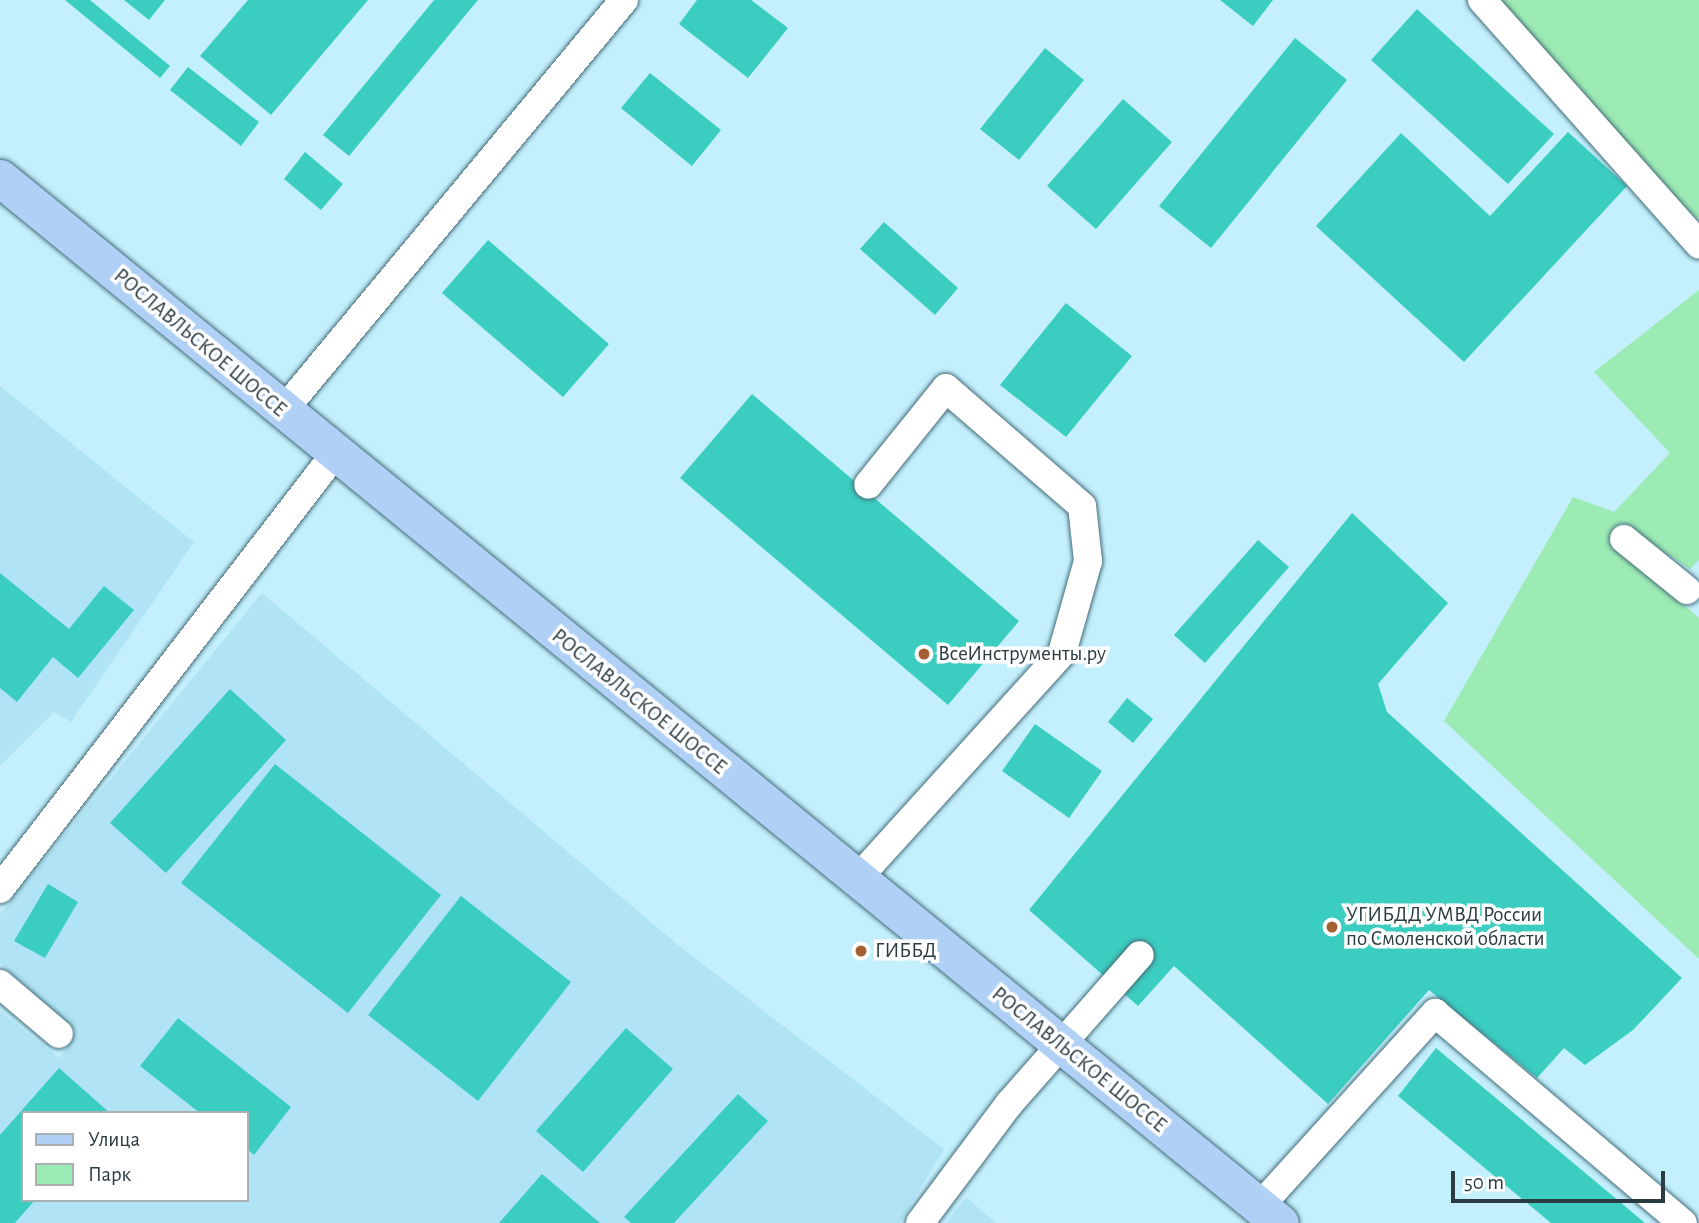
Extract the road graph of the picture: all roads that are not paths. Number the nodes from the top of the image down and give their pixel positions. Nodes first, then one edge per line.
1 (624, 0) edge
2 (1482, 0) edge
3 (0, 178) edge
4 (1699, 244) edge
5 (283, 411) junction
6 (334, 455) junction
7 (868, 485) dead end
8 (1624, 539) dead end
9 (1695, 590) edge
10 (858, 878) junction
11 (0, 890) edge
12 (1140, 955) dead end
13 (0, 984) edge
14 (59, 1034) dead end
15 (1061, 1048) junction
16 (1270, 1215) edge
17 (920, 1223) edge
18 (1684, 1223) edge

1 - 5 lane
2 - 4 lane
3 - 5 main road, РОСЛАВЛЬСКОЕ ШОССЕ
5 - 6 main road, РОСЛАВЛЬСКОЕ ШОССЕ
6 - 10 main road, РОСЛАВЛЬСКОЕ ШОССЕ
6 - 11 lane
7 - 10 lane
8 - 9 lane
10 - 15 main road, РОСЛАВЛЬСКОЕ ШОССЕ
12 - 15 lane
13 - 14 lane
15 - 16 main road, РОСЛАВЛЬСКОЕ ШОССЕ
15 - 17 lane
16 - 18 lane

